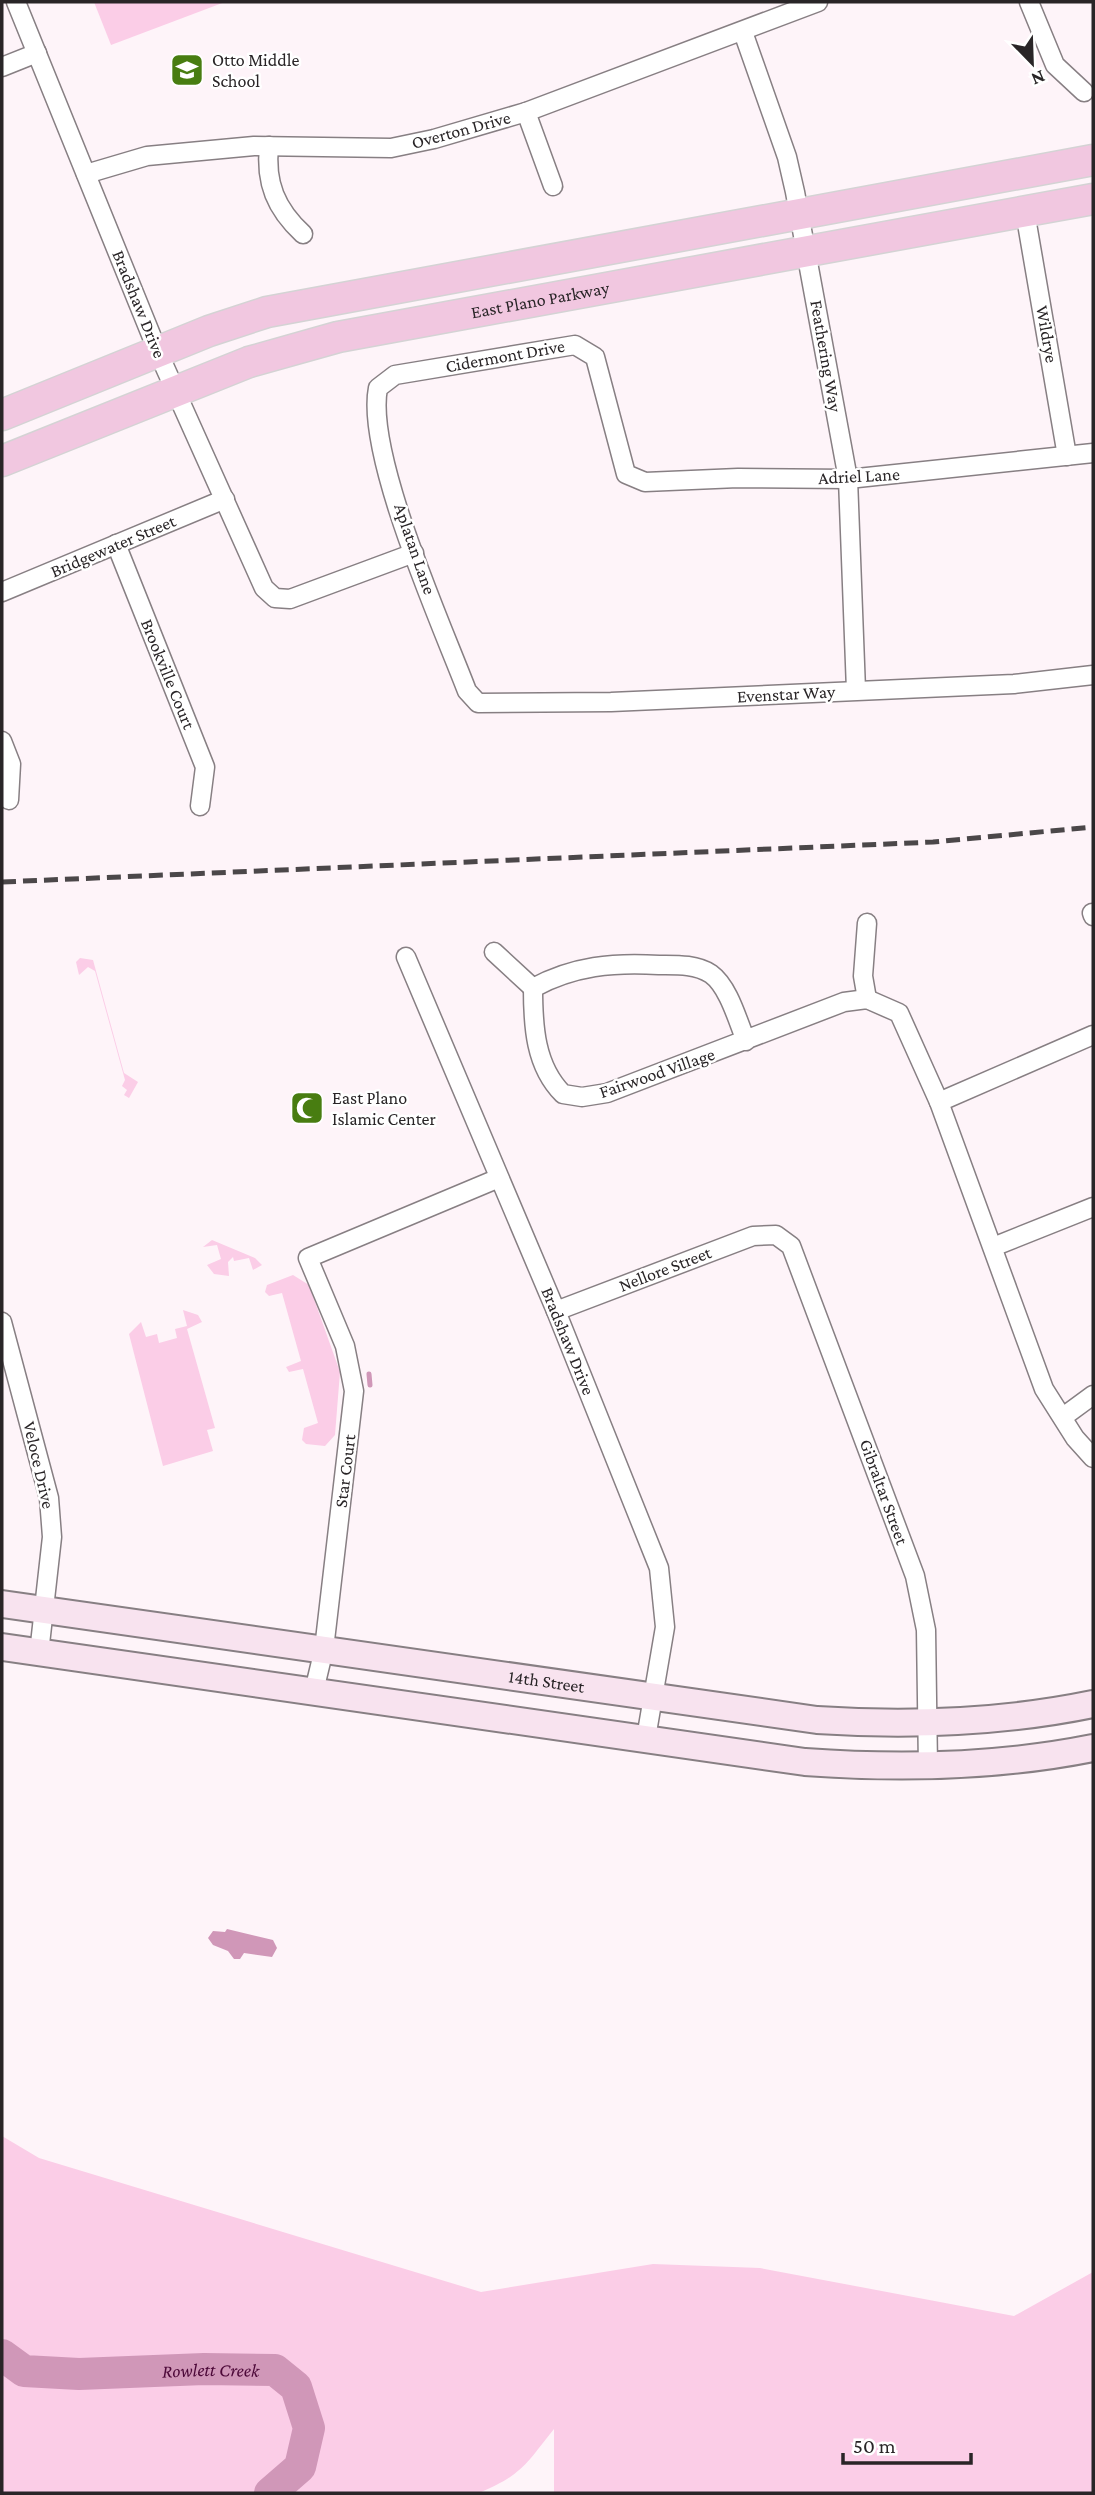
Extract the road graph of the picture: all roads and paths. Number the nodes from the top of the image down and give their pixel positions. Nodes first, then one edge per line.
1 (16, 2) edge
2 (818, 2) edge
3 (1029, 2) edge
4 (743, 32) junction
5 (37, 53) junction
6 (2, 67) edge
7 (1084, 92) dead end
8 (526, 112) junction
9 (269, 146) junction
10 (1093, 160) edge
11 (86, 174) junction
12 (553, 186) dead end
13 (1093, 199) edge
14 (1025, 212) junction
15 (800, 213) junction
16 (303, 234) dead end
17 (807, 251) junction
18 (158, 352) junction
19 (378, 388) joint
20 (175, 390) junction
21 (2, 415) edge
22 (1093, 453) edge
23 (1067, 456) junction
24 (2, 461) edge
25 (626, 474) joint
26 (848, 479) junction
27 (225, 499) junction
28 (116, 544) junction
29 (414, 553) junction
30 (2, 592) edge
31 (1093, 675) edge
32 (856, 690) junction
33 (478, 703) joint
34 (2, 741) edge
35 (9, 800) dead end
36 (200, 806) dead end
37 (867, 923) dead end
38 (494, 952) dead end
39 (406, 957) dead end
40 (533, 988) junction
41 (867, 999) junction
42 (1093, 1035) edge
43 (746, 1041) junction
44 (939, 1102) junction
45 (499, 1178) junction
46 (1093, 1207) edge
47 (776, 1235) joint
48 (993, 1247) junction
49 (556, 1311) junction
50 (2, 1322) edge
51 (1093, 1395) edge
52 (1063, 1418) junction
53 (1093, 1458) edge
54 (2, 1604) edge
55 (45, 1610) junction
56 (2, 1647) edge
57 (324, 1649) junction
58 (39, 1653) junction
59 (314, 1691) junction
60 (654, 1698) junction
61 (1093, 1704) edge
62 (926, 1724) junction
63 (646, 1738) junction
64 (1093, 1748) edge
65 (928, 1767) junction

1 - 5 street, Bradshaw Drive
2 - 4 street, Overton Drive
3 - 7 street
4 - 8 street, Overton Drive
4 - 15 street, Feathering Way
5 - 6 street
5 - 11 street, Bradshaw Drive
8 - 9 street, Overton Drive
8 - 12 street
9 - 11 street, Overton Drive
9 - 16 street
10 - 15 main road
11 - 18 street, Bradshaw Drive
13 - 14 main road, East Plano Parkway
14 - 17 main road, East Plano Parkway
14 - 23 street, Wildrye
15 - 17 street, Feathering Way
15 - 18 main road
17 - 20 main road, East Plano Parkway
17 - 26 street, Feathering Way
18 - 20 street, Bradshaw Drive
18 - 21 main road
19 - 25 street, Cidermont Drive
19 - 29 street, Aplatan Lane
20 - 24 main road, East Plano Parkway
20 - 27 street, Bradshaw Drive
22 - 23 street, Adriel Lane
23 - 26 street, Adriel Lane
25 - 26 street, Adriel Lane
26 - 32 street, Feathering Way
27 - 28 street, Bridgewater Street
27 - 29 street, Bradshaw Drive
28 - 30 street, Bridgewater Street
28 - 36 street, Brookville Court
29 - 33 street, Aplatan Lane
31 - 32 street, Evenstar Way
32 - 33 street, Evenstar Way
34 - 35 street
37 - 41 street
38 - 40 street
39 - 45 street, Bradshaw Drive
40 - 43 street
40 - 43 street, Fairwood Village
41 - 43 street, Fairwood Village
41 - 44 street
42 - 44 street
44 - 48 street
45 - 49 street, Bradshaw Drive
45 - 57 street, Star Court
46 - 48 street
47 - 49 street, Nellore Street
47 - 62 street, Gibraltar Street
48 - 52 street
49 - 60 street, Bradshaw Drive
50 - 55 street, Veloce Drive
51 - 52 street
52 - 53 street
54 - 55 main road, 14th Street
55 - 57 main road, 14th Street
55 - 58 street, Veloce Drive
56 - 58 main road
57 - 59 street, Star Court
57 - 60 main road, 14th Street
58 - 59 main road
59 - 63 main road
60 - 62 main road, 14th Street
60 - 63 street, Bradshaw Drive
61 - 62 main road, 14th Street
62 - 65 street, Gibraltar Street
63 - 65 main road
64 - 65 main road

